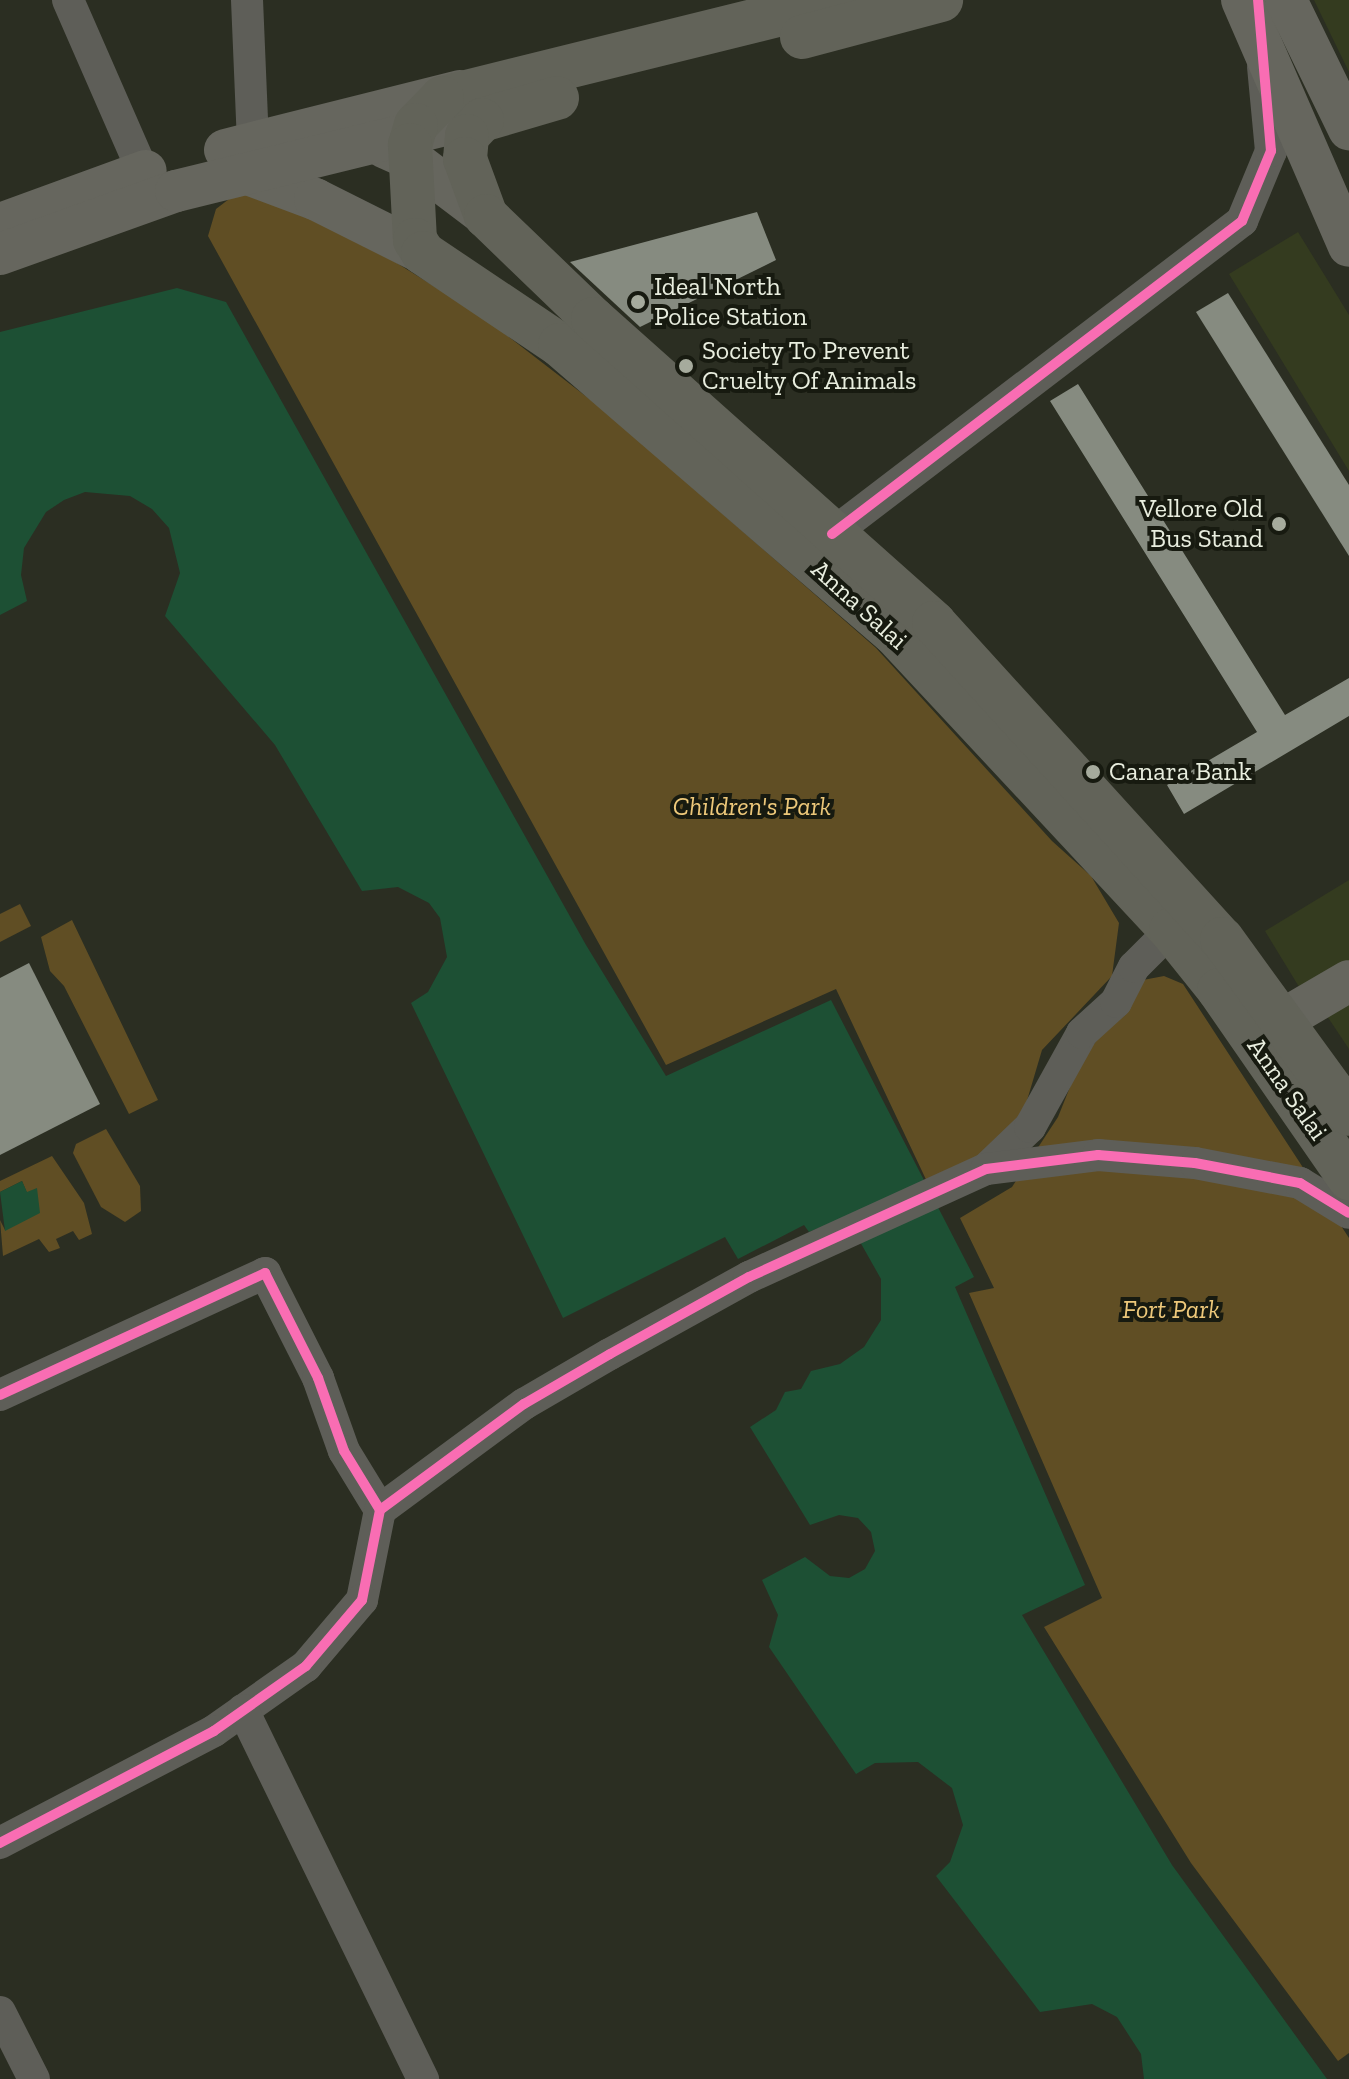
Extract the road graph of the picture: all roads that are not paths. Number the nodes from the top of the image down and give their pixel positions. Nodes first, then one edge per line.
1 (68, 0) edge
2 (247, 0) edge
3 (838, 0) edge
4 (941, 0) edge
5 (1242, 0) edge
6 (1258, 0) edge
7 (1286, 0) edge
8 (1261, 47) junction
9 (465, 90) junction
10 (503, 111) junction
11 (1349, 129) edge
12 (401, 147) junction
13 (251, 159) junction
14 (143, 172) junction
15 (486, 216) junction
16 (0, 224) edge
17 (1349, 246) edge
18 (423, 253) junction
19 (0, 254) edge
20 (832, 534) junction
21 (1171, 930) junction
22 (1349, 981) edge
23 (1284, 1019) junction
24 (1349, 1114) edge
25 (986, 1169) junction
26 (1349, 1178) edge
27 (1349, 1213) edge
28 (0, 1395) edge
29 (380, 1510) junction
30 (243, 1710) junction
31 (0, 1843) edge
32 (0, 2012) edge
33 (34, 2079) edge
34 (423, 2079) edge

1 - 14 street
2 - 13 street
3 - 9 highway
4 - 10 highway
5 - 8 main road
6 - 8 street
7 - 11 main road
8 - 17 main road
8 - 20 street
9 - 12 highway
9 - 13 main road
10 - 12 main road
10 - 15 highway, Anna Salai
12 - 13 main road
12 - 15 main road
12 - 18 highway
13 - 14 main road
13 - 18 main road
13 - 19 main road
14 - 16 main road
15 - 20 highway, Anna Salai
18 - 21 highway, Anna Salai
20 - 23 highway, Anna Salai
21 - 25 street
21 - 26 highway, Anna Salai
22 - 23 main road
23 - 24 highway, Anna Salai
25 - 27 street
25 - 29 street
28 - 29 street
29 - 30 street
30 - 31 street
30 - 34 street
32 - 33 street

